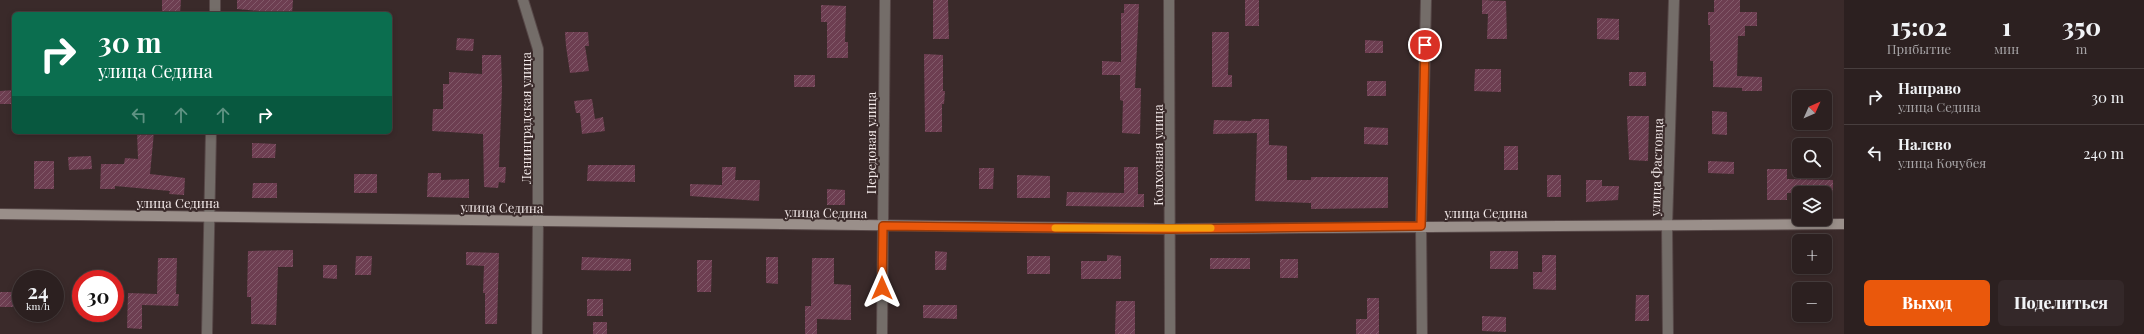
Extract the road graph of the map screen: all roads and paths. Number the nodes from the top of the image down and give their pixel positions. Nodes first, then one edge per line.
1 (215, 0) edge
2 (523, 0) edge
3 (884, 0) edge
4 (1169, 0) edge
5 (1426, 0) edge
6 (1674, 0) edge
7 (215, 12) edge
8 (211, 134) edge
9 (0, 214) edge
10 (209, 215) junction
11 (538, 221) junction
12 (1844, 224) edge
13 (1667, 225) junction
14 (883, 226) junction
15 (1421, 226) junction
16 (1170, 229) junction
17 (207, 334) edge
18 (537, 334) edge
19 (882, 334) edge
20 (1170, 334) edge
21 (1422, 334) edge
22 (1668, 334) edge

1 - 7 street
2 - 11 street, Ленинградская улица
3 - 14 street, Передовая улица
4 - 16 street, Колхозная улица
5 - 15 street
6 - 13 street, улица Фастовца
8 - 10 street
9 - 10 main road, улица Седина
10 - 11 main road, улица Седина
10 - 17 street
11 - 14 main road, улица Седина
11 - 18 street, Ленинградская улица
12 - 13 main road, улица Седина
13 - 15 main road, улица Седина
13 - 22 street, улица Фастовца
14 - 16 main road, улица Седина
14 - 19 street, Передовая улица
15 - 16 main road, улица Седина
15 - 21 street
16 - 20 street, Колхозная улица

